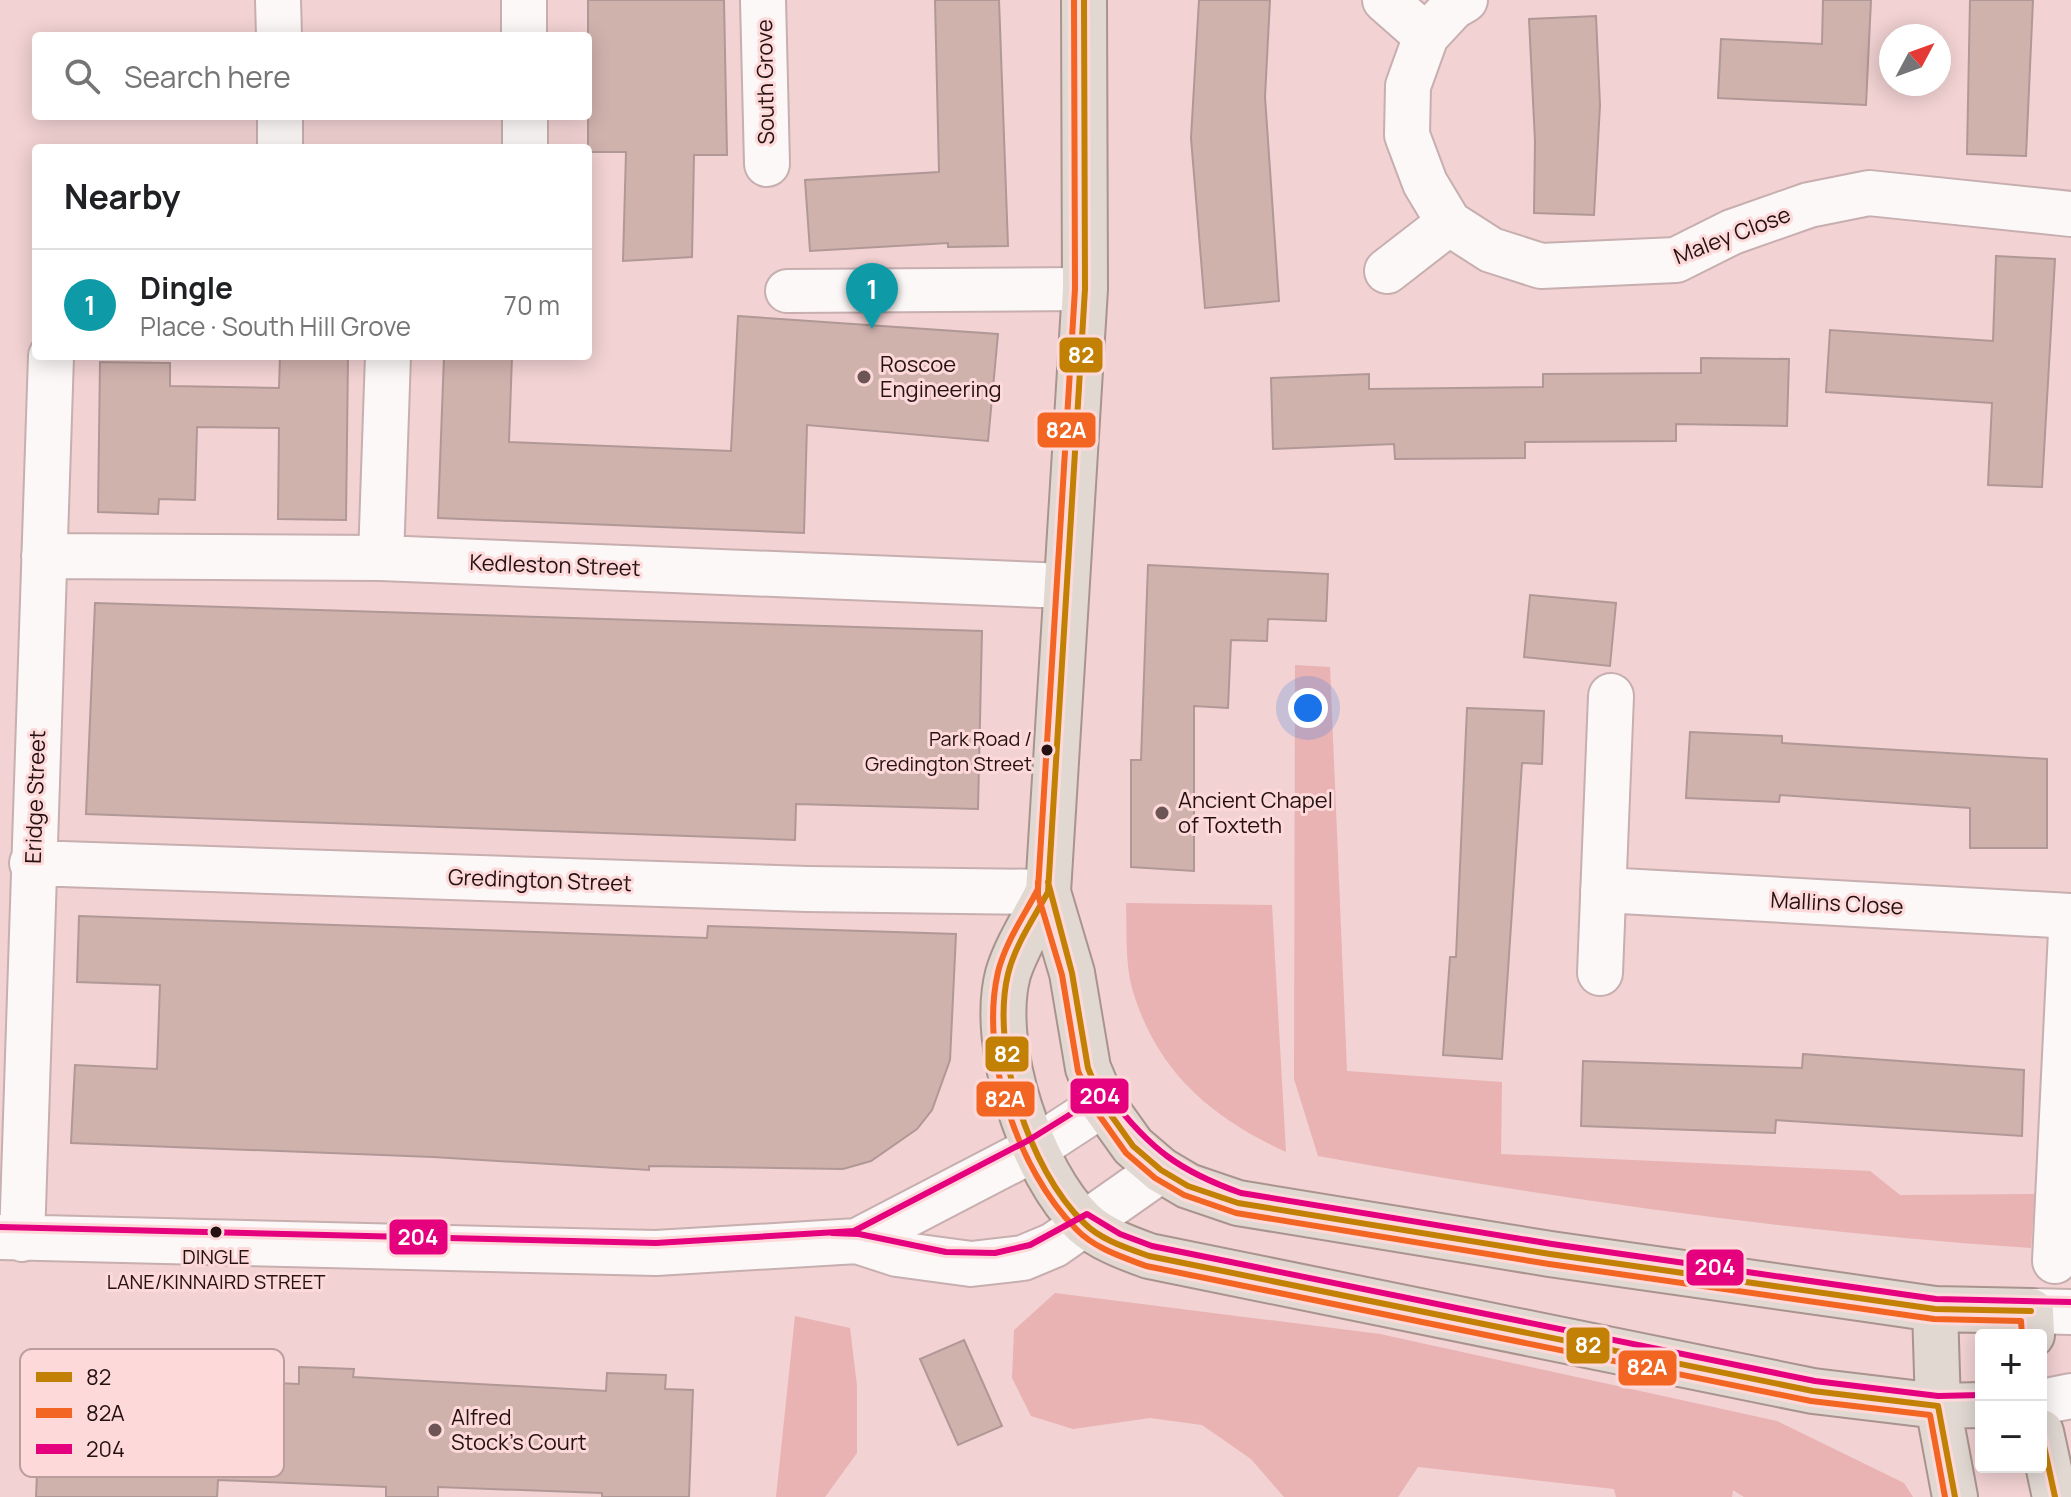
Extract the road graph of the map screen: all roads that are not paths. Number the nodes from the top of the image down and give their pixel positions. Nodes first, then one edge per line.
1 (278, 0) edge
2 (524, 0) edge
3 (763, 0) edge
4 (1084, 0) edge
5 (1385, 0) edge
6 (1465, 0) edge
7 (279, 32) edge
8 (524, 32) edge
9 (1426, 36) junction
10 (280, 120) edge
11 (525, 120) edge
12 (280, 144) edge
13 (525, 144) edge
14 (767, 164) dead end
15 (2071, 214) edge
16 (1449, 223) junction
17 (1387, 271) dead end
18 (1085, 289) junction
19 (787, 291) dead end
20 (51, 360) edge
21 (388, 360) edge
22 (44, 556) junction
23 (381, 558) junction
24 (1066, 586) junction
25 (1611, 696) dead end
26 (32, 863) junction
27 (1603, 890) junction
28 (1048, 892) junction
29 (2071, 916) edge
30 (2071, 932) edge
31 (1600, 973) dead end
32 (1103, 1104) junction
33 (1034, 1149) junction
34 (1161, 1170) junction
35 (1085, 1224) junction
36 (11, 1238) edge
37 (857, 1241) junction
38 (2055, 1261) dead end
39 (1935, 1309) junction
40 (2045, 1319) edge
41 (2071, 1396) edge
42 (2046, 1401) edge
43 (1975, 1405) edge
44 (1938, 1406) junction
45 (2047, 1460) edge
46 (1955, 1497) edge
47 (2055, 1497) edge

1 - 7 street
2 - 8 street
3 - 14 street, South Grove
4 - 18 highway
5 - 9 street
6 - 9 street, Maley Close
9 - 16 street, Maley Close
10 - 12 street
11 - 13 street
15 - 16 street, Maley Close
16 - 17 street
18 - 19 street
18 - 24 highway
20 - 22 street, Eridge Street
21 - 23 street
22 - 23 street, Kedleston Street
22 - 26 street, Eridge Street
23 - 24 street, Kedleston Street
24 - 28 highway
25 - 27 street
26 - 28 street, Gredington Street
26 - 36 street, Eridge Street
27 - 29 street, Mallins Close
27 - 31 street
28 - 32 highway
28 - 33 highway
30 - 38 street
32 - 33 street
32 - 34 highway
33 - 35 highway
33 - 37 street
34 - 35 street
34 - 39 highway
35 - 37 street
35 - 44 highway
36 - 37 street
39 - 40 highway
39 - 44 highway
41 - 42 street
43 - 44 highway
44 - 46 highway
45 - 47 highway

